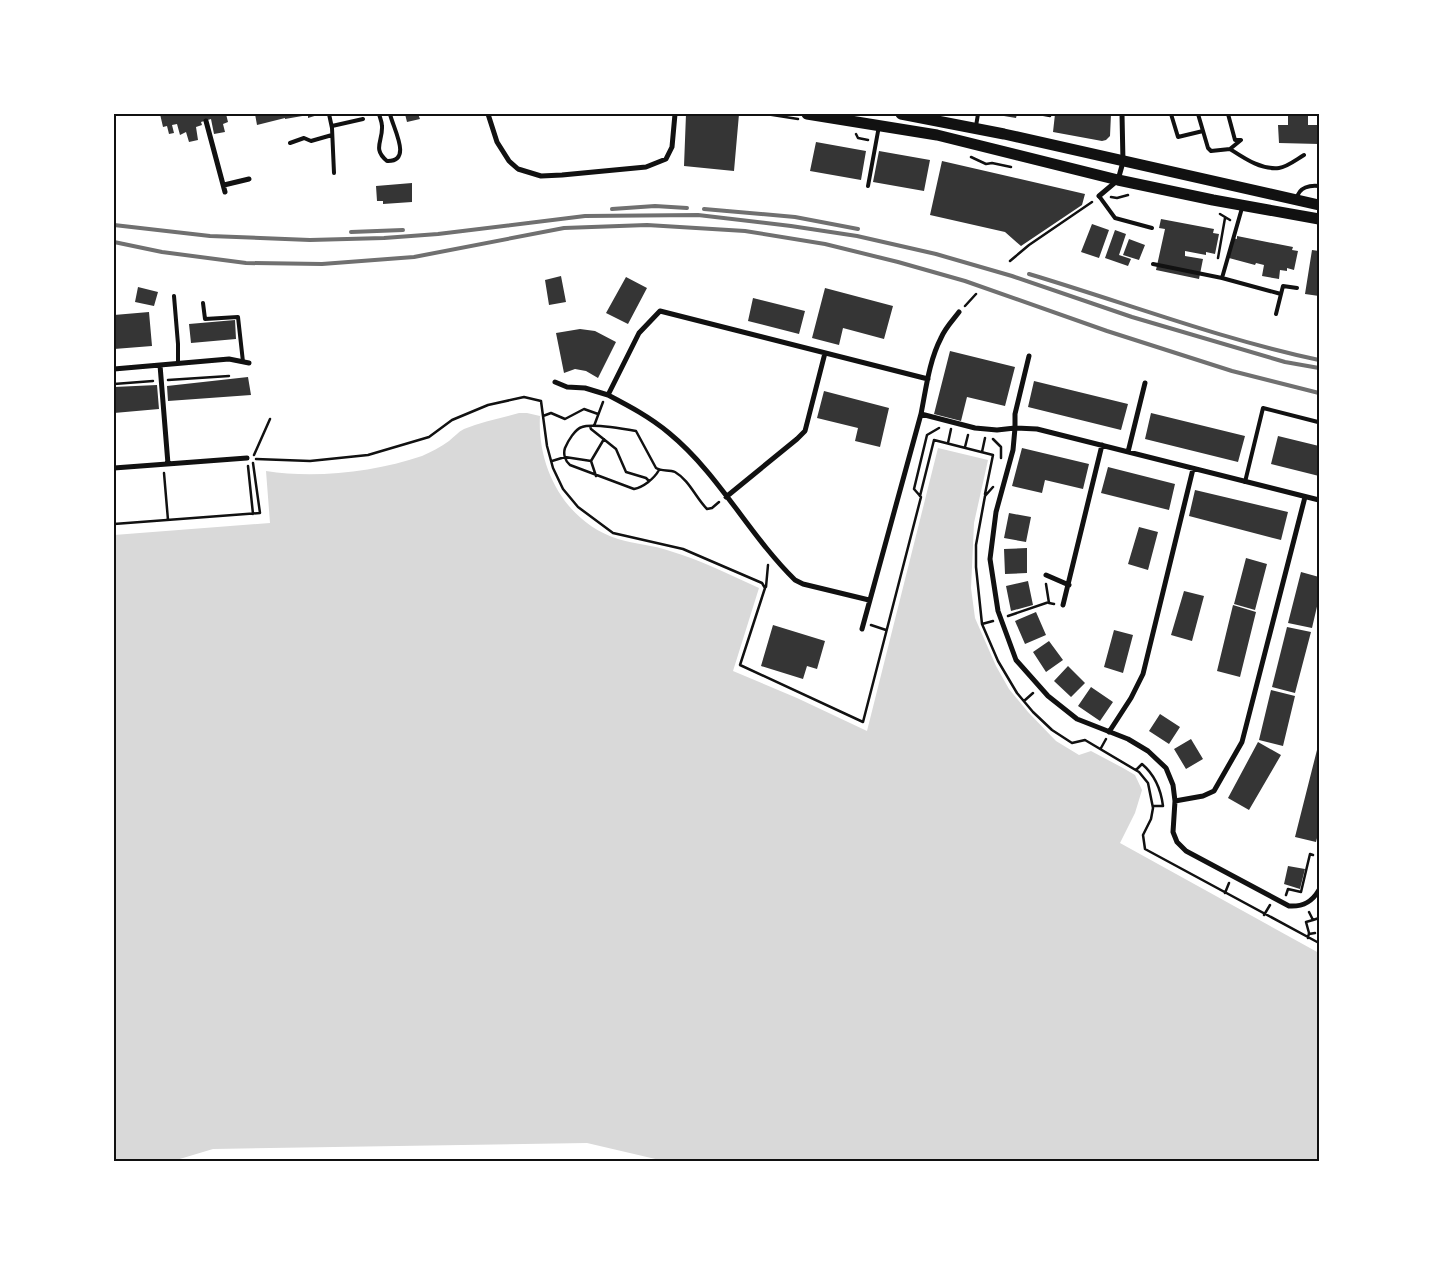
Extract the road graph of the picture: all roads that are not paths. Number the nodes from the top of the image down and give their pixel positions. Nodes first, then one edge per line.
1 (329, 114) edge
2 (379, 114) edge
3 (390, 114) edge
4 (488, 114) edge
5 (675, 114) edge
6 (901, 114) edge
7 (978, 114) edge
8 (1122, 114) edge
9 (1171, 114) edge
10 (1198, 114) edge
11 (1228, 114) edge
12 (803, 117) edge
13 (363, 119) dead end
14 (206, 120) dead end
15 (880, 125) junction
16 (332, 126) junction
17 (976, 128) junction
18 (1203, 131) junction
19 (332, 135) junction
20 (290, 143) dead end
21 (1230, 149) junction
22 (1304, 155) dead end
23 (1122, 162) junction
24 (334, 174) dead end
25 (249, 179) dead end
26 (1118, 180) junction
27 (224, 185) junction
28 (868, 186) dead end
29 (1319, 186) edge
30 (225, 192) dead end
31 (1099, 196) joint
32 (1296, 200) junction
33 (1243, 205) junction
34 (1319, 205) edge
35 (1319, 219) edge
36 (1152, 228) dead end
37 (1153, 264) dead end
38 (1222, 278) junction
39 (1297, 288) dead end
40 (1281, 294) junction
41 (174, 296) dead end
42 (203, 303) dead end
43 (960, 312) road end
44 (1276, 314) dead end
45 (825, 353) junction
46 (1029, 356) dead end
47 (243, 362) junction
48 (178, 363) junction
49 (249, 363) dead end
50 (160, 365) junction
51 (114, 369) edge
52 (928, 379) junction
53 (554, 382) dead end
54 (1145, 383) dead end
55 (608, 395) junction
56 (921, 414) junction
57 (1318, 422) edge
58 (1015, 428) junction
59 (1102, 445) junction
60 (1128, 452) junction
61 (250, 458) road end
62 (165, 464) junction
63 (114, 468) edge
64 (1193, 469) junction
65 (1245, 482) junction
66 (726, 496) junction
67 (1305, 497) junction
68 (1319, 500) edge
69 (1046, 575) dead end
70 (1068, 585) junction
71 (869, 600) junction
72 (1064, 604) dead end
73 (862, 629) dead end
74 (1109, 732) junction
75 (1175, 801) junction
76 (1319, 890) edge

1 - 16 lane
2 - 3 lane
4 - 5 street
6 - 17 main road
7 - 17 lane
8 - 23 street
9 - 18 lane
10 - 18 lane
11 - 21 lane
12 - 15 main road
13 - 16 lane
14 - 27 street
15 - 26 main road
15 - 28 lane
16 - 19 lane
17 - 23 main road
18 - 21 lane
19 - 20 lane
19 - 24 lane
21 - 22 lane
23 - 26 street
23 - 32 main road
25 - 27 street
26 - 31 street
26 - 33 main road
27 - 30 street
29 - 32 lane
31 - 36 lane
32 - 34 main road
33 - 35 main road
33 - 38 lane
37 - 38 lane
38 - 40 lane
39 - 40 lane
40 - 44 lane
41 - 48 lane
42 - 47 lane
43 - 52 street
45 - 52 street
45 - 55 street
45 - 66 street
46 - 58 street
47 - 48 street
47 - 49 street
48 - 50 street
50 - 51 street
50 - 62 street
52 - 56 street
53 - 55 street
54 - 60 street
55 - 66 street
56 - 58 street
56 - 71 street
57 - 65 lane
58 - 59 street
58 - 74 street
59 - 60 street
59 - 70 street
60 - 64 street
61 - 62 street
62 - 63 street
64 - 65 street
64 - 74 street
65 - 67 street
66 - 71 street
67 - 68 street
67 - 75 street
69 - 70 street
70 - 72 street
71 - 73 street
74 - 75 street
75 - 76 street

